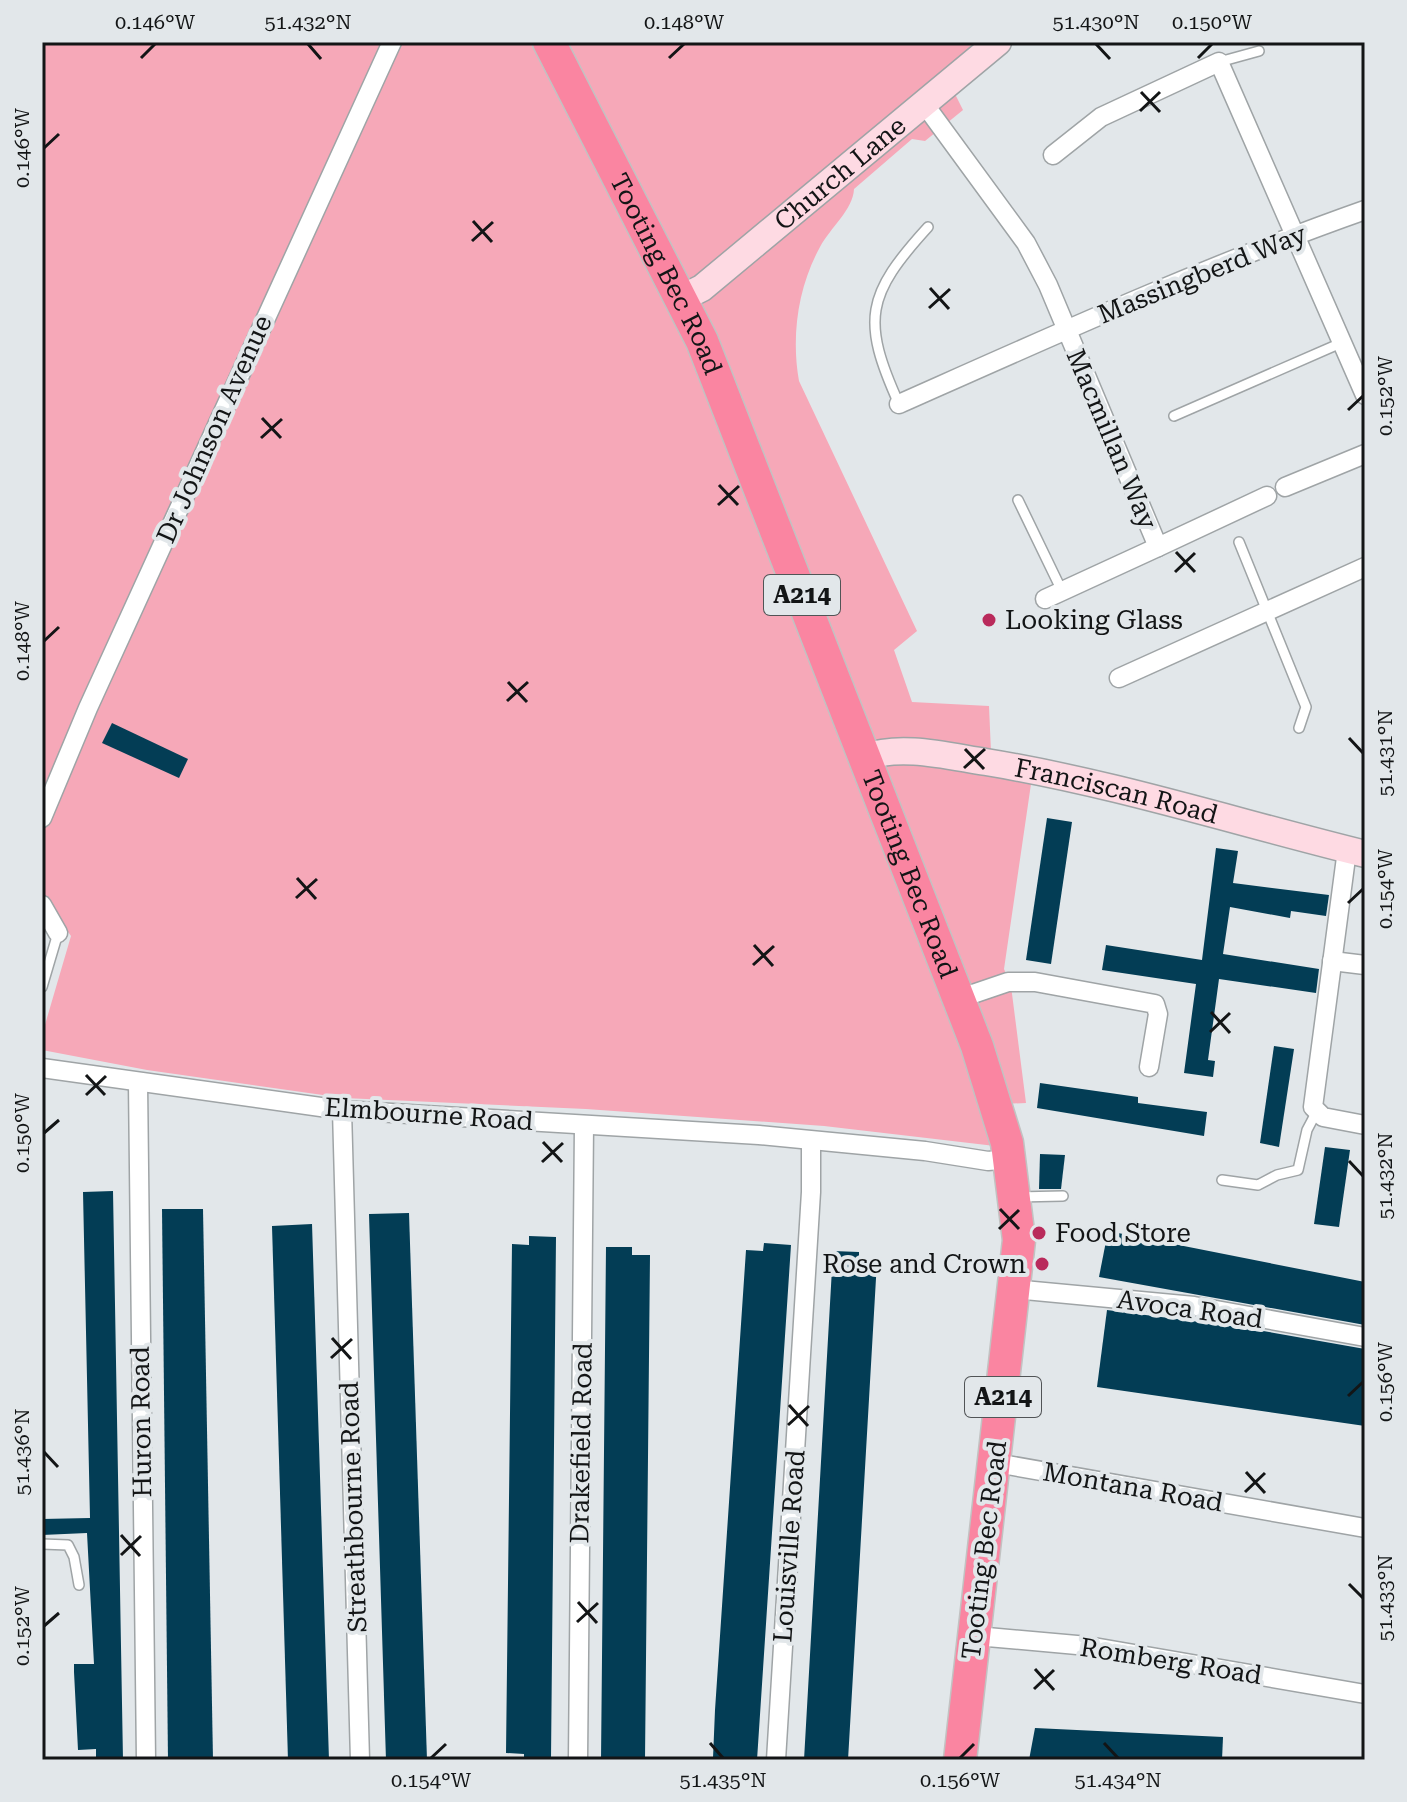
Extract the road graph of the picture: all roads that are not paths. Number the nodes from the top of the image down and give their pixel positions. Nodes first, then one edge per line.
1 (392, 42) edge
2 (549, 42) edge
3 (998, 42) edge
4 (1259, 51) dead end
5 (1219, 62) junction
6 (925, 105) junction
7 (1053, 155) dead end
8 (1365, 210) edge
9 (928, 227) dead end
10 (1295, 235) junction
11 (680, 299) junction
12 (1066, 330) junction
13 (1341, 343) junction
14 (1365, 395) edge
15 (899, 404) joint
16 (1174, 416) dead end
17 (1365, 454) edge
18 (1285, 487) dead end
19 (1267, 496) dead end
20 (1018, 500) dead end
21 (1239, 542) dead end
22 (1158, 547) junction
23 (1365, 567) edge
24 (1063, 592) junction
25 (1045, 599) dead end
26 (1269, 612) junction
27 (1119, 678) dead end
28 (1299, 728) dead end
29 (865, 757) junction
30 (42, 818) edge
31 (1356, 852) edge
32 (42, 905) edge
33 (58, 933) joint
34 (1332, 961) junction
35 (1365, 965) edge
36 (42, 987) edge
37 (958, 999) junction
38 (1149, 1067) dead end
39 (42, 1068) edge
40 (138, 1083) junction
41 (342, 1110) junction
42 (1316, 1113) junction
43 (584, 1125) junction
44 (1365, 1125) edge
45 (811, 1141) junction
46 (1009, 1159) junction
47 (1222, 1180) dead end
48 (1063, 1196) dead end
49 (1014, 1197) junction
50 (1014, 1289) junction
51 (1365, 1337) edge
52 (996, 1463) junction
53 (1365, 1528) edge
54 (42, 1544) edge
55 (79, 1585) dead end
56 (976, 1636) junction
57 (1365, 1694) edge
58 (146, 1760) edge
59 (360, 1760) edge
60 (578, 1760) edge
61 (776, 1760) edge
62 (960, 1760) edge

1 - 30 street, Dr Johnson Avenue
2 - 11 highway, Tooting Bec Road / A214
3 - 6 street, Church Lane
4 - 5 lane
5 - 7 street
5 - 10 street
6 - 11 street, Church Lane
6 - 12 street, Massingberd Way
8 - 10 street, Massingberd Way
9 - 15 lane, Macmillan Way
10 - 12 street, Massingberd Way
10 - 13 street
11 - 29 highway, Tooting Bec Road / A214
12 - 15 street, Macmillan Way
12 - 22 street, Macmillan Way
13 - 14 street
13 - 16 lane
17 - 18 street
19 - 22 street, Macmillan Way
20 - 24 lane
21 - 26 lane
22 - 24 street, Macmillan Way
23 - 26 street
24 - 25 street, Macmillan Way
26 - 27 street
26 - 28 lane
29 - 31 street, Franciscan Road
29 - 37 highway, Tooting Bec Road / A214
31 - 34 street
32 - 33 street
33 - 36 lane
34 - 35 street
34 - 42 street
37 - 38 street
37 - 46 highway, Tooting Bec Road / A214
39 - 40 street, Elmbourne Road
40 - 41 street, Elmbourne Road
40 - 58 street, Huron Road
41 - 43 street, Elmbourne Road
41 - 59 street, Streathbourne Road
42 - 44 street
42 - 47 lane
43 - 45 street, Elmbourne Road
43 - 60 street, Drakefield Road
45 - 46 street, Elmbourne Road
45 - 61 street, Louisville Road
46 - 49 highway, Tooting Bec Road / A214
48 - 49 lane
49 - 50 highway, Tooting Bec Road / A214
50 - 51 street, Avoca Road
50 - 52 highway, Tooting Bec Road / A214
52 - 53 street, Montana Road
52 - 56 highway, Tooting Bec Road / A214
54 - 55 lane
56 - 57 street, Romberg Road
56 - 62 highway, Tooting Bec Road / A214

